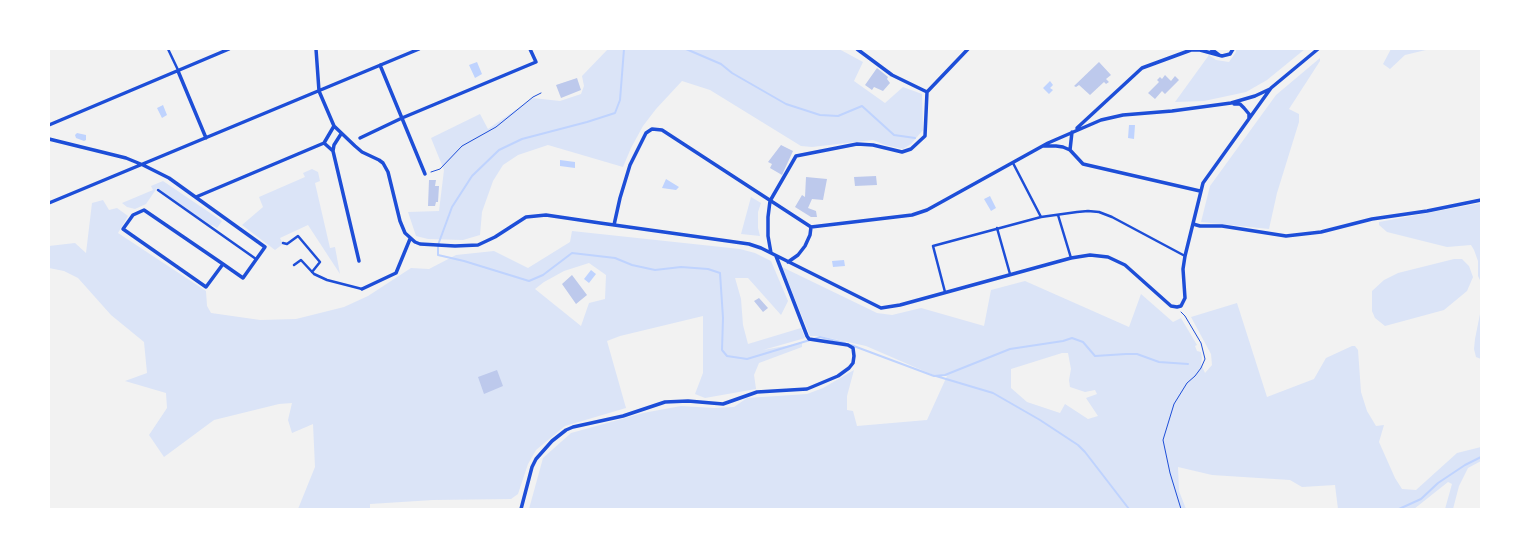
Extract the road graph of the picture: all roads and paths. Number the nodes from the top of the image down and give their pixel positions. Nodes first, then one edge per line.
1 (168, 49) edge
2 (229, 49) edge
3 (316, 49) edge
4 (419, 49) edge
5 (530, 49) edge
6 (857, 49) edge
7 (968, 49) edge
8 (1212, 49) edge
9 (1233, 49) edge
10 (1318, 49) edge
11 (1220, 56) junction
12 (380, 65) junction
13 (178, 71) junction
14 (1271, 88) junction
15 (319, 91) junction
16 (927, 92) junction
17 (541, 93) dead end
18 (1231, 103) junction
19 (402, 118) junction
20 (1249, 118) junction
21 (49, 125) edge
22 (334, 126) junction
23 (1074, 131) junction
24 (341, 134) junction
25 (327, 137) junction
26 (206, 138) junction
27 (360, 138) dead end
28 (49, 140) edge
29 (324, 143) junction
30 (334, 144) junction
31 (1042, 146) junction
32 (1070, 150) junction
33 (333, 151) junction
34 (1013, 163) junction
35 (143, 165) junction
36 (425, 174) joint
37 (158, 190) dead end
38 (1200, 191) junction
39 (196, 197) junction
40 (1481, 200) edge
41 (770, 201) junction
42 (49, 203) edge
43 (1058, 215) junction
44 (1041, 217) junction
45 (1193, 224) junction
46 (614, 225) junction
47 (811, 227) junction
48 (997, 228) junction
49 (410, 239) junction
50 (283, 243) dead end
51 (771, 253) junction
52 (775, 255) junction
53 (1184, 256) junction
54 (1071, 258) junction
55 (256, 260) junction
56 (359, 261) dead end
57 (788, 262) junction
58 (223, 264) junction
59 (294, 265) dead end
60 (312, 272) junction
61 (1010, 274) junction
62 (362, 289) joint
63 (945, 292) junction
64 (1177, 307) junction
65 (521, 509) edge
66 (1181, 509) edge

1 - 13 street
2 - 13 street
3 - 15 street
4 - 12 street
5 - 19 street
6 - 16 street
7 - 16 street
8 - 11 street
9 - 11 street
10 - 14 street
11 - 23 street
12 - 15 street
12 - 19 street
13 - 21 street
13 - 26 street
14 - 18 street
14 - 20 street
15 - 22 street
15 - 26 street
16 - 41 street
17 - 36 path
18 - 20 street
18 - 23 street
19 - 27 street
19 - 36 street
20 - 38 street
22 - 24 street
22 - 25 street
23 - 31 street
23 - 32 street
24 - 25 street
24 - 30 street
24 - 49 street
25 - 29 street
25 - 30 street
26 - 35 street
28 - 35 street
29 - 33 street
29 - 39 street
30 - 33 street
31 - 32 street
31 - 34 street
32 - 38 street
33 - 56 street
34 - 44 street
34 - 47 street
35 - 39 street
35 - 42 street
37 - 55 street
38 - 45 street
39 - 55 street
40 - 45 street
41 - 46 street
41 - 47 street
41 - 51 street
43 - 44 street
43 - 53 street
43 - 54 street
44 - 48 street
45 - 53 street
46 - 49 street
46 - 51 street
47 - 57 street
48 - 61 street
48 - 63 street
49 - 62 street
50 - 60 street
51 - 52 street
52 - 57 street
52 - 65 street
53 - 64 street
54 - 61 street
54 - 64 street
55 - 58 street
57 - 63 street
58 - 58 street
59 - 60 street
60 - 62 street
61 - 63 street
64 - 66 path

